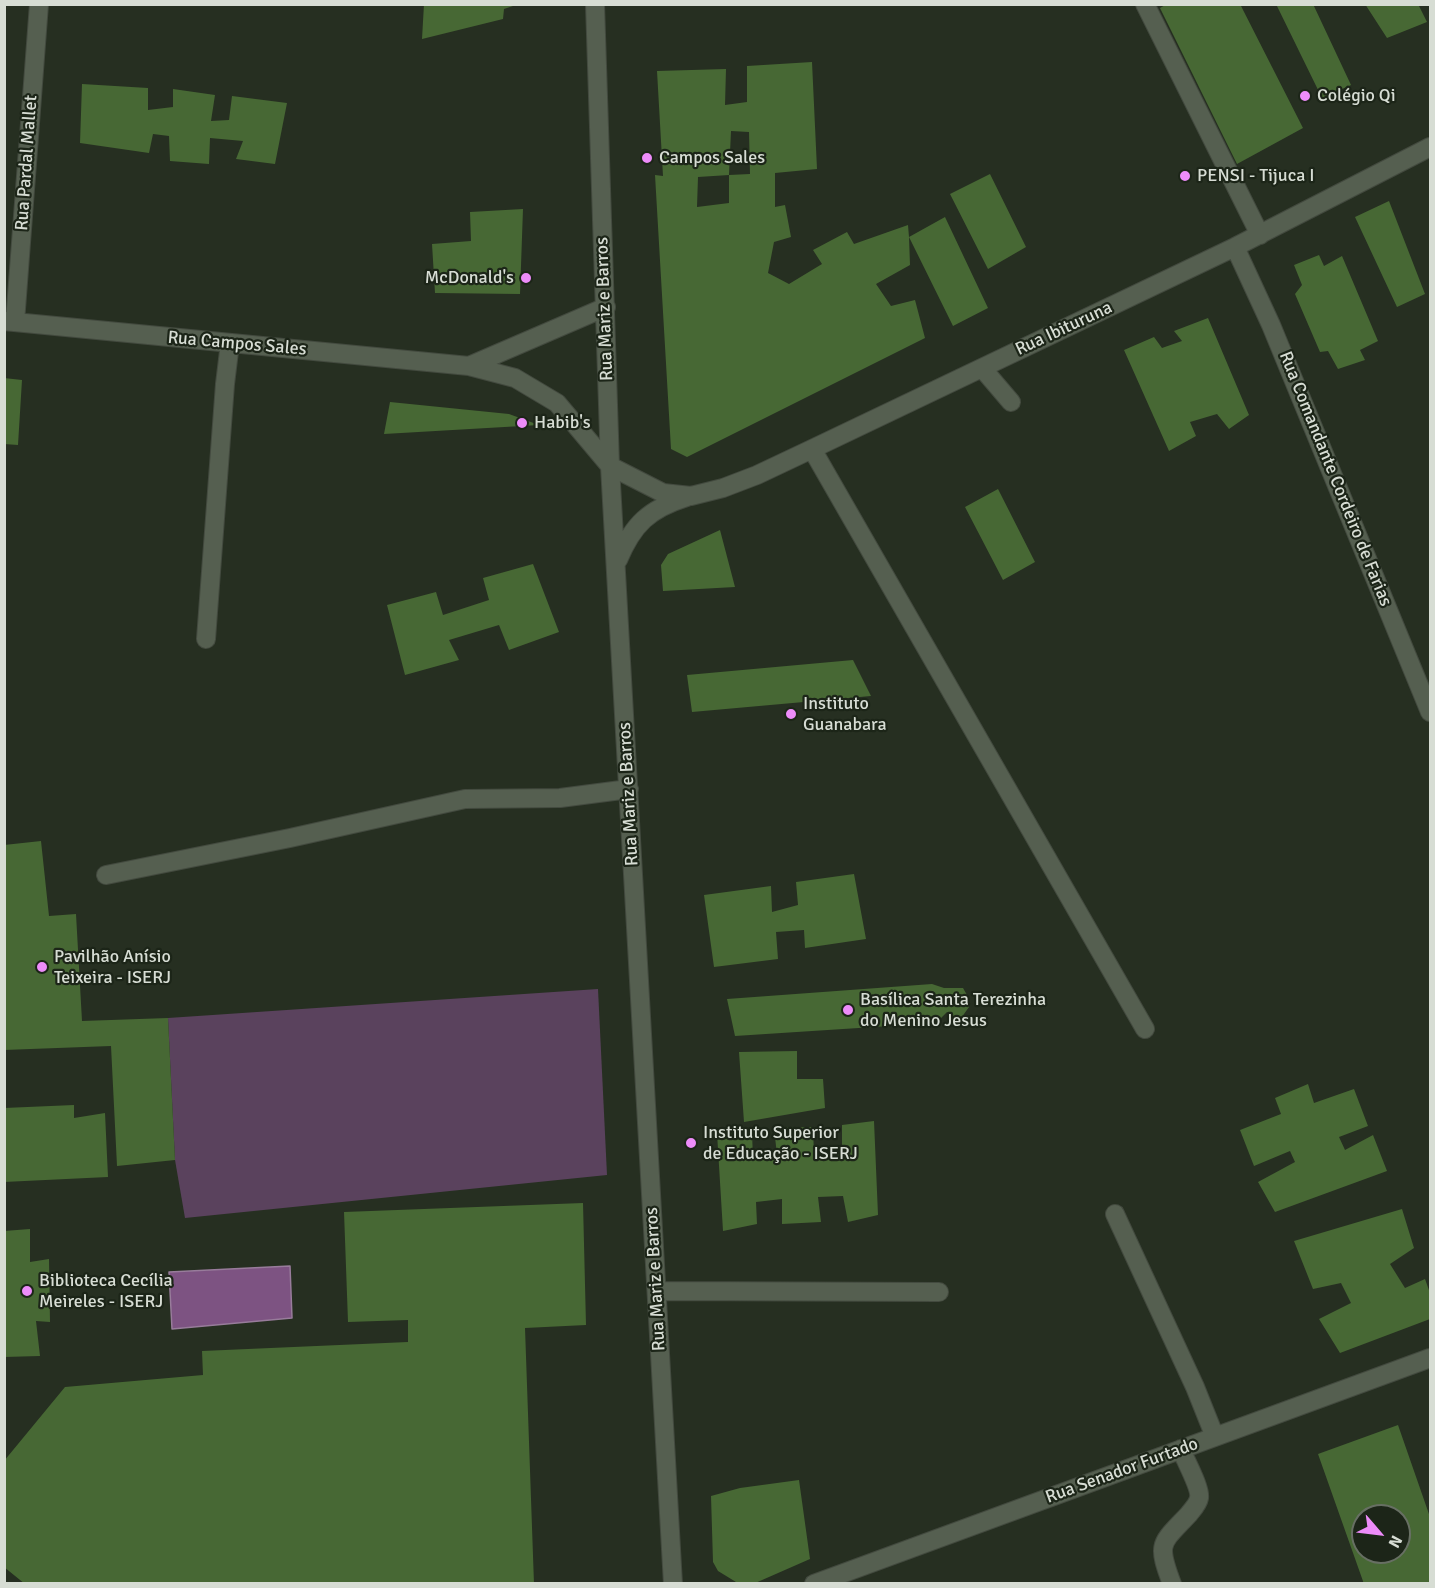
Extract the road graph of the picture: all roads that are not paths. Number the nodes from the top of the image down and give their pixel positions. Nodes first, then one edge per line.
1 (39, 4) edge
2 (595, 4) edge
3 (1145, 4) edge
4 (1431, 147) edge
5 (1260, 235) junction
6 (1235, 247) junction
7 (606, 307) junction
8 (10, 322) edge
9 (230, 343) junction
10 (469, 366) junction
11 (982, 368) junction
12 (1011, 402) dead end
13 (812, 449) junction
14 (610, 466) junction
15 (691, 496) junction
16 (617, 565) junction
17 (206, 639) dead end
18 (1431, 712) edge
19 (629, 789) junction
20 (106, 875) dead end
21 (1144, 1029) dead end
22 (1115, 1214) dead end
23 (657, 1291) junction
24 (939, 1292) dead end
25 (1431, 1358) edge
26 (1215, 1437) junction
27 (1181, 1449) junction
28 (673, 1584) edge
29 (814, 1584) edge
30 (1172, 1584) edge

1 - 8 street, Rua Pardal Mallet
2 - 7 street, Rua Mariz e Barros
3 - 5 street
4 - 5 street, Rua Ibituruna
5 - 6 street, Rua Ibituruna
6 - 11 street, Rua Ibituruna
6 - 18 street, Rua Comandante Cordeiro de Farias
7 - 10 street, Rua Campos Sales
7 - 14 street, Rua Mariz e Barros
8 - 9 street, Rua Campos Sales
9 - 10 street, Rua Campos Sales
9 - 17 street
10 - 14 street, Rua Campos Sales
11 - 12 street
11 - 13 street, Rua Ibituruna
13 - 15 street, Rua Ibituruna
13 - 21 street
14 - 15 street, Rua Ibituruna
14 - 16 street, Rua Mariz e Barros
15 - 16 street, Rua Ibituruna
16 - 19 street, Rua Mariz e Barros
19 - 20 street
19 - 23 street, Rua Mariz e Barros
22 - 26 street
23 - 24 street
23 - 28 street, Rua Mariz e Barros
25 - 26 street, Rua Senador Furtado
26 - 27 street, Rua Senador Furtado
27 - 29 street, Rua Senador Furtado
27 - 30 street

